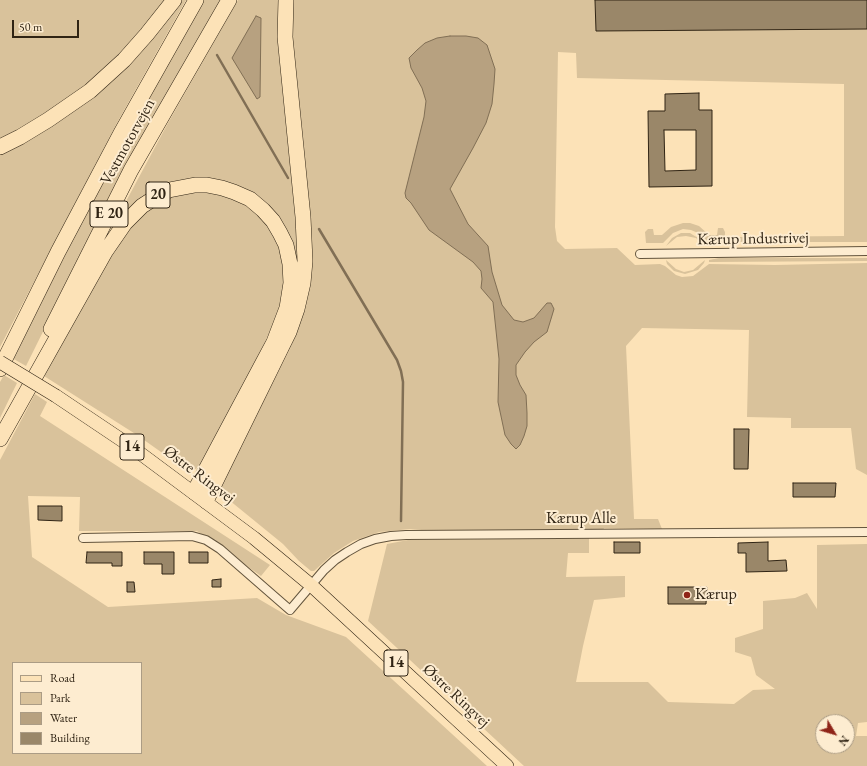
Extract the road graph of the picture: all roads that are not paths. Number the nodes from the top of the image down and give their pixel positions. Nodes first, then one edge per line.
1 (174, 0) edge
2 (196, 0) edge
3 (229, 0) edge
4 (286, 0) edge
5 (0, 148) edge
6 (867, 252) edge
7 (640, 254) dead end
8 (0, 362) edge
9 (0, 369) edge
10 (0, 432) edge
11 (0, 439) edge
12 (200, 496) junction
13 (867, 532) edge
14 (82, 538) dead end
15 (312, 586) junction
16 (507, 766) edge

1 - 5 highway
2 - 9 highway, Vestmotorvejen / E 20
3 - 10 highway, Vestmotorvejen / E 20
4 - 12 highway
6 - 7 street, Kærup Industrivej
8 - 12 main road, Østre Ringvej / 14, bridge
11 - 12 highway, 20
12 - 15 main road, Østre Ringvej / 14
13 - 15 street, Kærup Alle
14 - 15 street
15 - 16 main road, Østre Ringvej / 14

